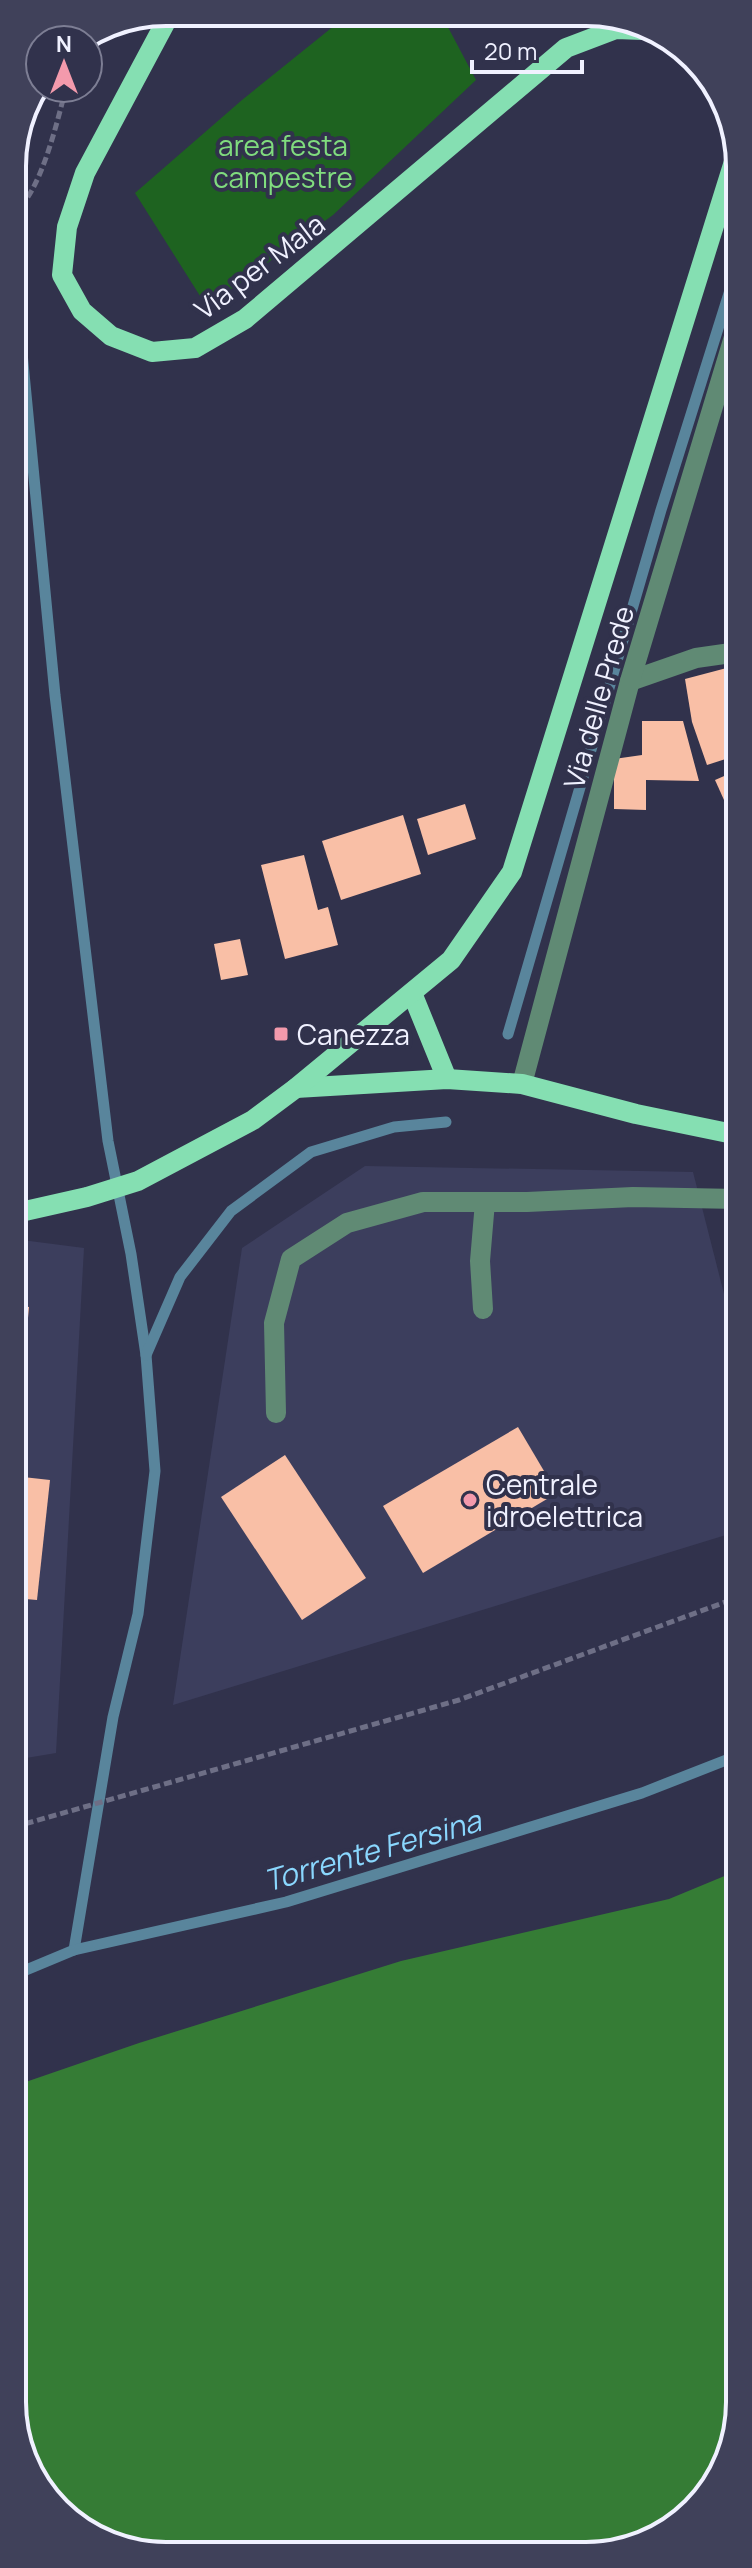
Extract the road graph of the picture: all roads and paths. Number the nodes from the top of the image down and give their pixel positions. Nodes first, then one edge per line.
1 (163, 26) edge
2 (615, 29) edge
3 (62, 104) edge
4 (726, 187) edge
5 (26, 202) edge
6 (726, 363) edge
7 (726, 654) edge
8 (630, 681) junction
9 (412, 993) junction
10 (447, 1079) junction
11 (522, 1084) junction
12 (296, 1088) junction
13 (726, 1133) edge
14 (726, 1199) edge
15 (485, 1202) junction
16 (26, 1211) edge
17 (483, 1309) dead end
18 (276, 1413) dead end
19 (726, 1602) edge
20 (26, 1824) edge

1 - 2 main road, Via per Mala
3 - 5 path
4 - 9 main road
6 - 8 street, Via delle Prede
7 - 8 street
8 - 11 street, Via delle Prede
9 - 10 main road
9 - 12 main road
10 - 11 main road
10 - 12 main road
11 - 13 main road
12 - 16 main road
14 - 15 street
15 - 17 street
15 - 18 street
19 - 20 path

